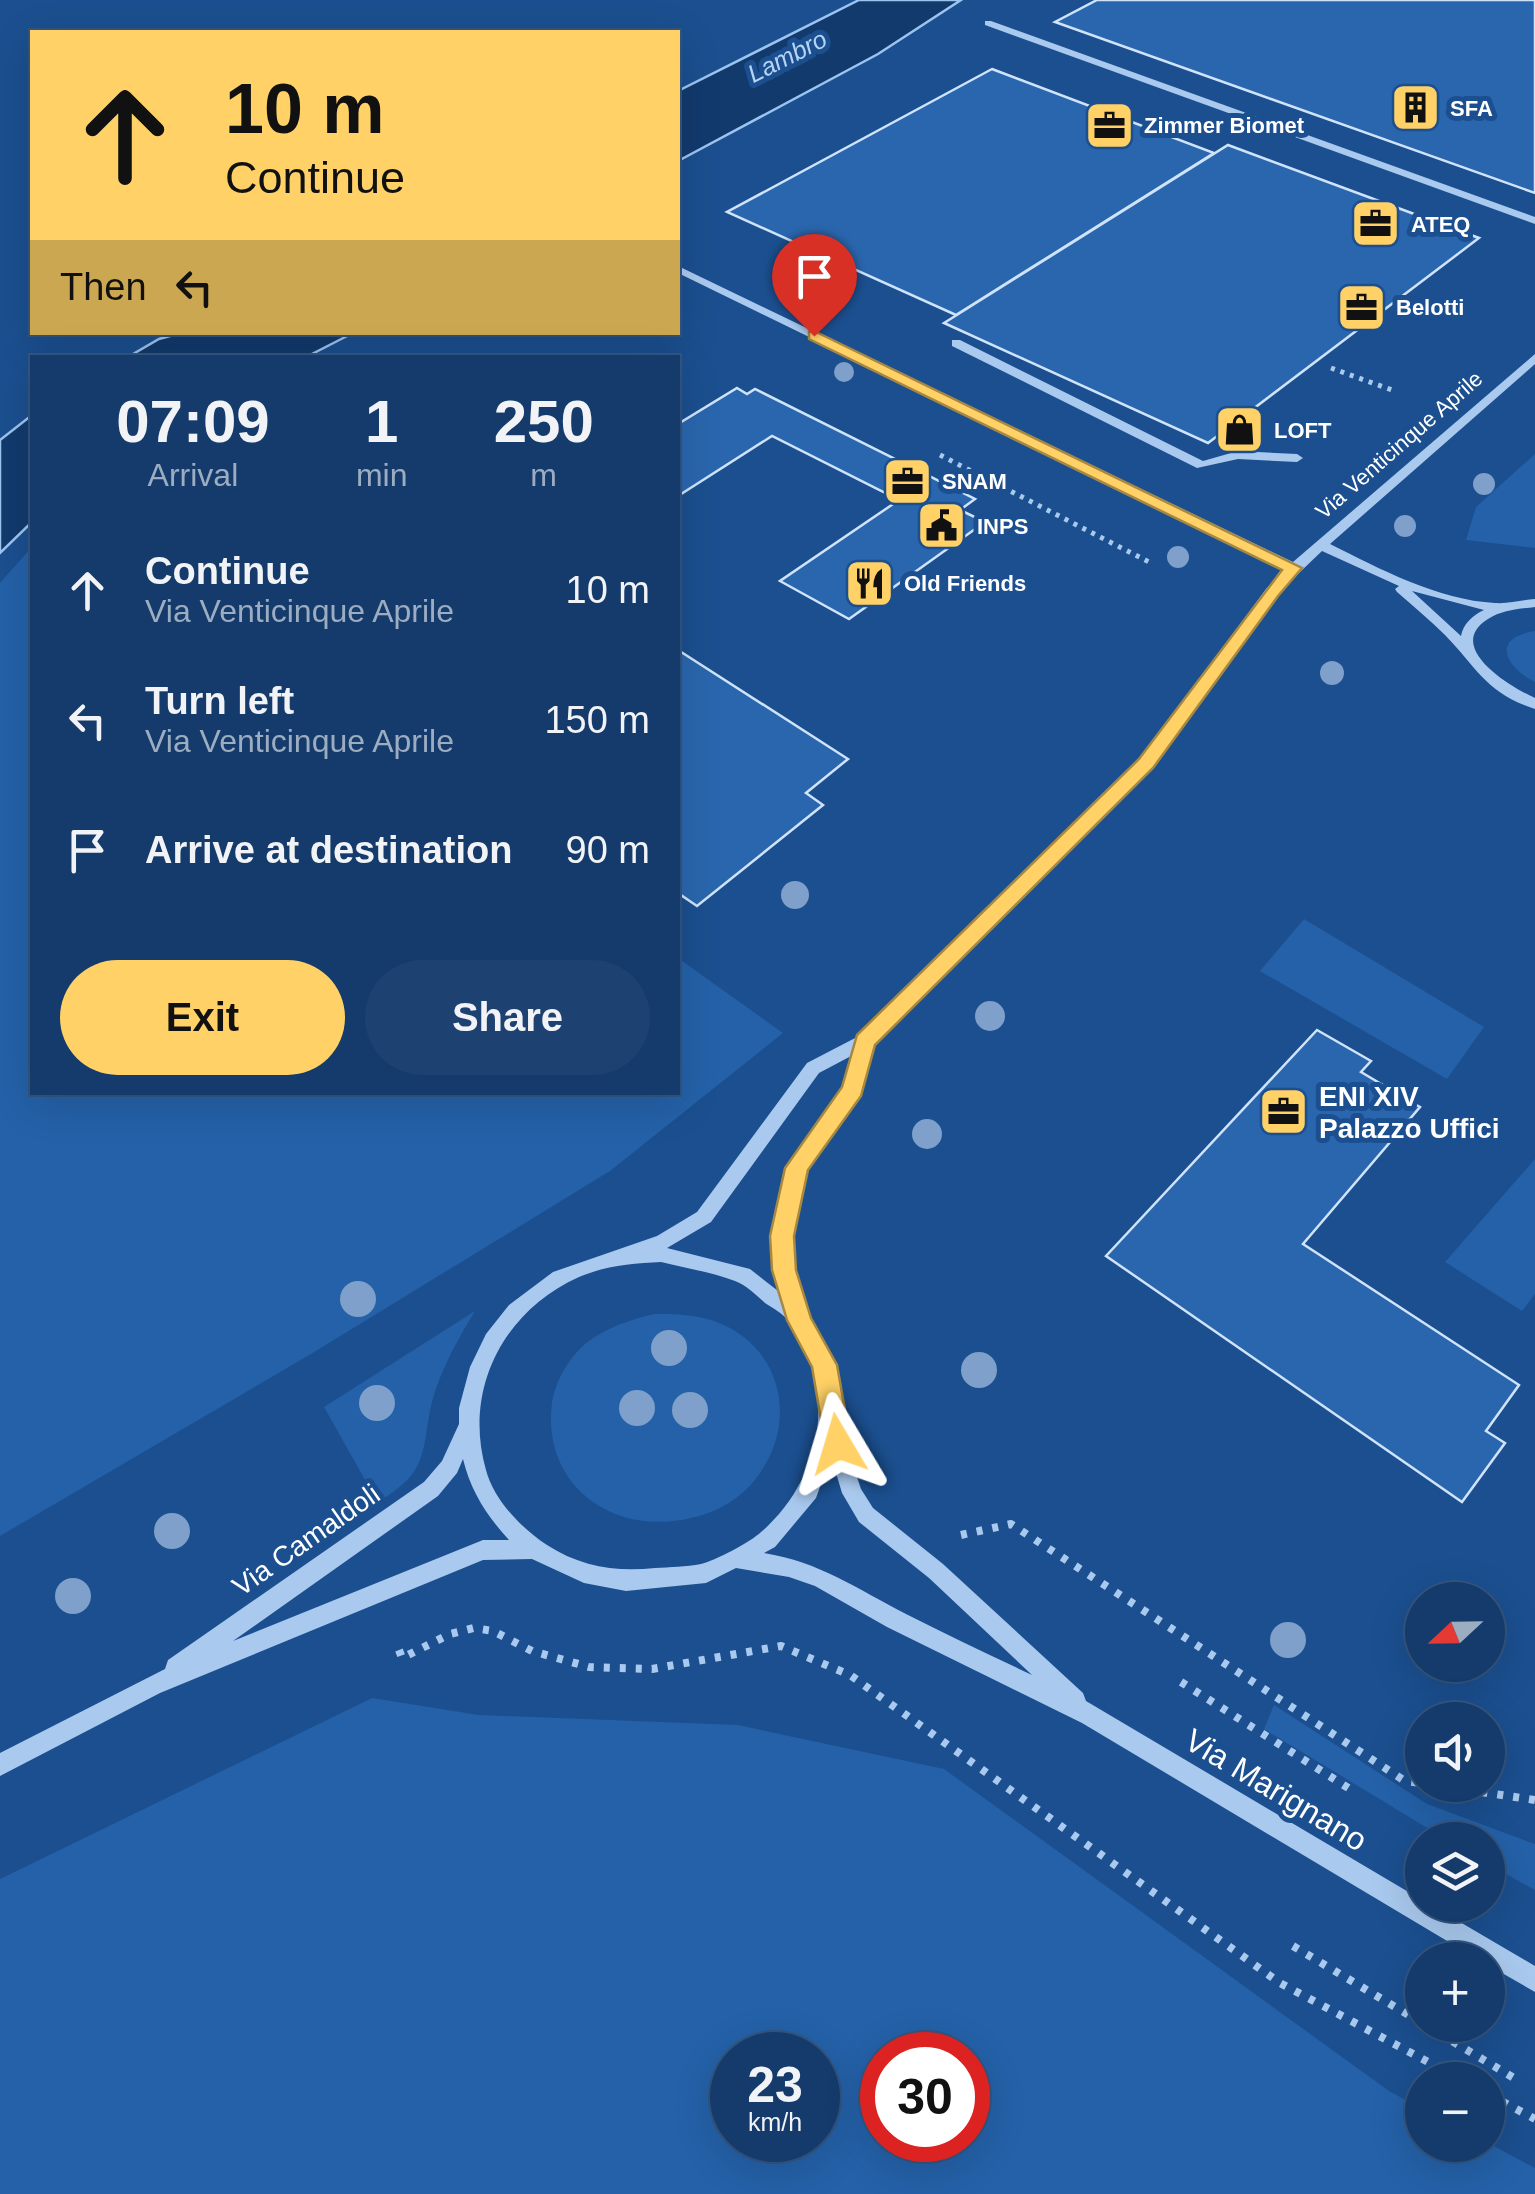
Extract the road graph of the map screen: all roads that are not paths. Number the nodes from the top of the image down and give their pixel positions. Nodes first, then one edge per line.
1 (988, 23) dead end
2 (1535, 221) edge
3 (680, 271) edge
4 (956, 344) dead end
5 (1535, 358) edge
6 (1297, 458) dead end
7 (1319, 544) junction
8 (1294, 568) junction
9 (1390, 580) junction
10 (1535, 603) edge
11 (1498, 608) junction
12 (1469, 654) junction
13 (1535, 704) edge
14 (865, 1041) junction
15 (624, 1256) junction
16 (800, 1320) junction
17 (466, 1420) junction
18 (832, 1420) junction
19 (536, 1551) junction
20 (737, 1558) junction
21 (152, 1685) junction
22 (1090, 1715) junction
23 (0, 1765) edge
24 (1535, 1980) edge

1 - 2 street
3 - 8 street
4 - 6 street
5 - 7 street, Via Venticinque Aprile
7 - 8 street, Via Venticinque Aprile
7 - 9 street
8 - 14 street, Via Venticinque Aprile
9 - 11 street
9 - 12 street
10 - 11 street
11 - 12 street
12 - 13 street
14 - 15 street, Via Venticinque Aprile
14 - 16 street
15 - 16 street
15 - 17 street
16 - 18 street
17 - 19 street
17 - 21 street, Via Camaldoli
18 - 20 street
18 - 22 street, Via Marignano
19 - 20 street
19 - 21 street, Via Camaldoli
20 - 22 street, Via Marignano
21 - 23 street, Via Camaldoli
22 - 24 street, Via Marignano

